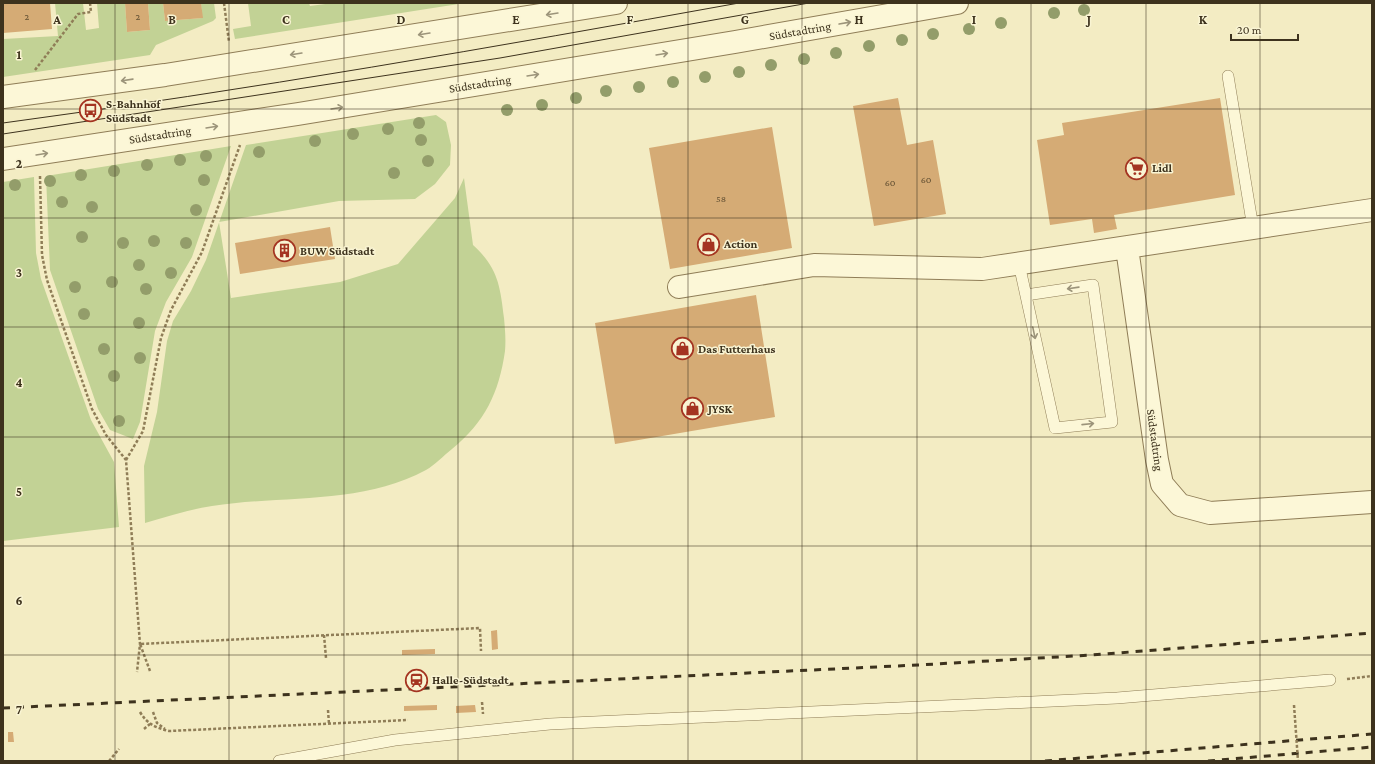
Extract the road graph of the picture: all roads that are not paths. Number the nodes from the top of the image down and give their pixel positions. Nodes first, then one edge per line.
1 (616, 3) edge
2 (957, 3) edge
3 (1228, 76) dead end
4 (3, 97) edge
5 (3, 159) edge
6 (1372, 210) edge
7 (1253, 228) junction
8 (1127, 248) junction
9 (1019, 264) junction
10 (679, 287) dead end
11 (1026, 295) junction
12 (1372, 502) edge
13 (1330, 680) road end
14 (279, 761) edge

1 -> 4 street
5 -> 2 street, Südstadtring
3 - 7 lane
6 - 7 street
7 - 8 street
8 - 9 street
8 - 12 street, Südstadtring
9 - 10 street
9 - 11 lane
11 -> 11 lane
13 - 14 lane

